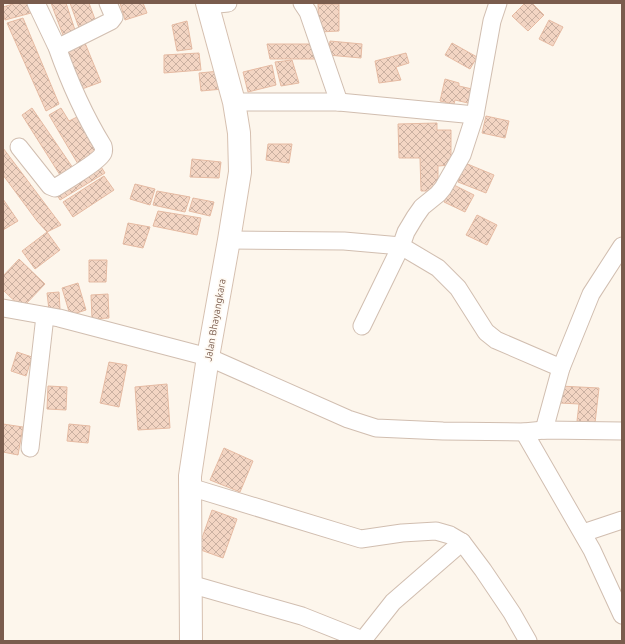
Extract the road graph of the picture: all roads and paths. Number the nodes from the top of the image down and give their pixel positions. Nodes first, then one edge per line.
1 (36, 3) edge
2 (108, 3) edge
3 (302, 3) edge
4 (498, 3) edge
5 (214, 4) edge
6 (57, 47) junction
7 (234, 102) junction
8 (339, 102) junction
9 (475, 115) junction
10 (19, 147) dead end
11 (229, 240) junction
12 (401, 246) junction
13 (622, 246) edge
14 (3, 308) edge
15 (45, 316) junction
16 (362, 326) dead end
17 (208, 357) junction
18 (561, 368) junction
19 (544, 430) junction
20 (622, 431) edge
21 (524, 432) junction
22 (30, 448) dead end
23 (190, 487) junction
24 (622, 520) edge
25 (583, 534) junction
26 (462, 542) junction
27 (190, 584) junction
28 (622, 615) edge
29 (191, 641) edge
30 (364, 641) edge
31 (528, 641) edge

1 - 6 street
2 - 6 street
3 - 8 street
4 - 9 street
5 - 7 street, Jalan Bhayangkara
6 - 10 street
7 - 8 street
7 - 11 street, Jalan Bhayangkara
8 - 9 street
9 - 12 street
11 - 12 street
11 - 17 street, Jalan Bhayangkara
12 - 16 street
12 - 18 street
13 - 18 street
14 - 15 street
15 - 17 street
15 - 22 street
17 - 21 street
17 - 23 street, Jalan Bhayangkara
18 - 19 street
19 - 20 street
19 - 21 street
21 - 25 street
23 - 26 street
23 - 27 street, Jalan Bhayangkara
24 - 25 street
25 - 28 street
26 - 30 street
26 - 31 street
27 - 29 street, Jalan Bhayangkara
27 - 30 street

